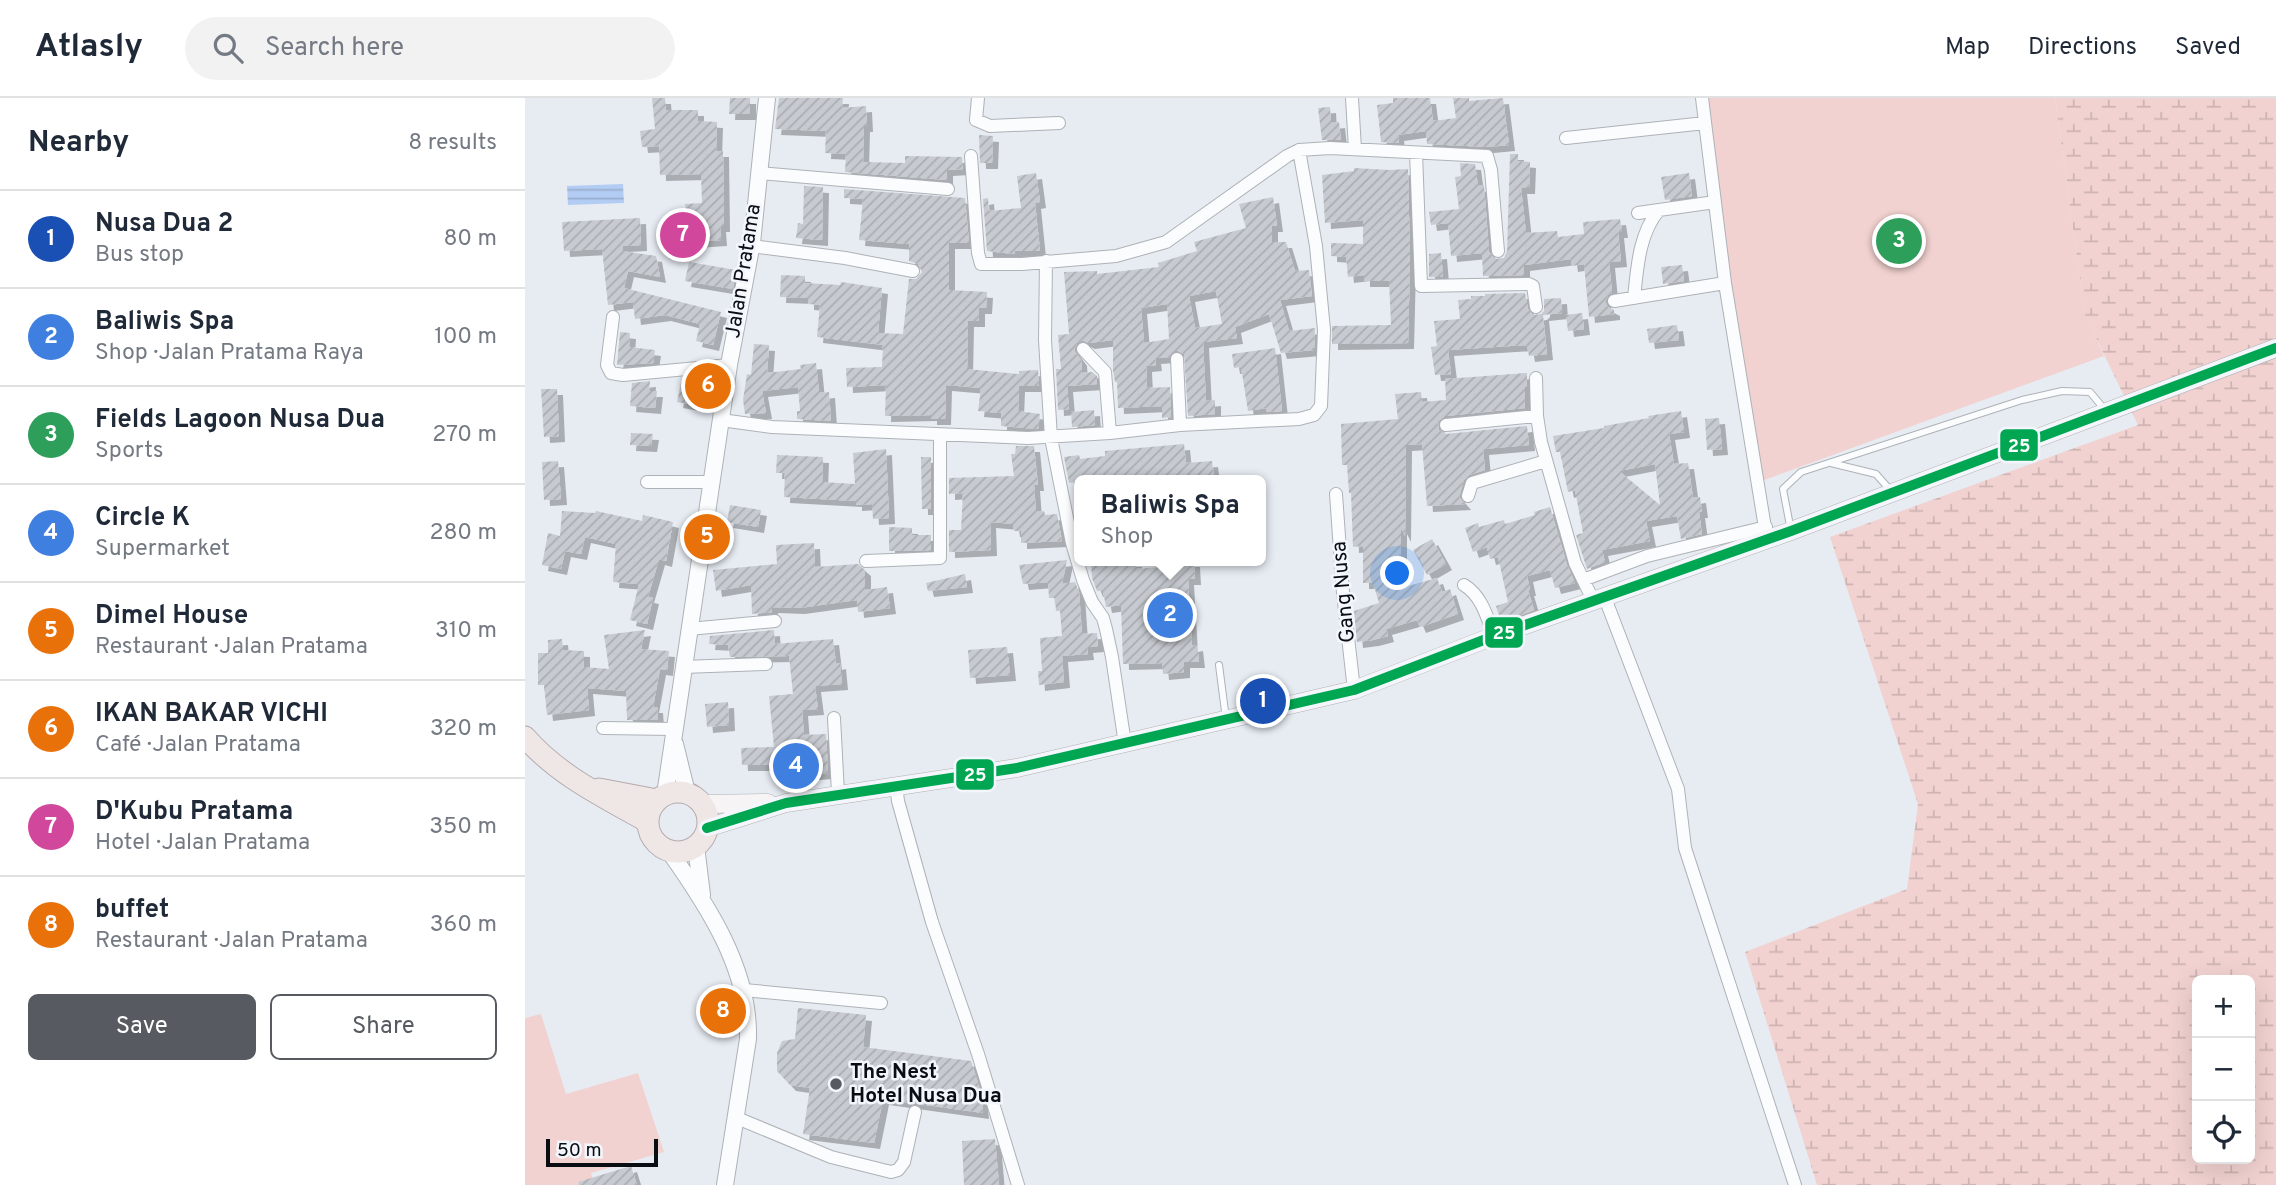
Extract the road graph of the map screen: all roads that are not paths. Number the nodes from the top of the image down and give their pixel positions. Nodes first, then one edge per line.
1 (768, 98) edge
2 (978, 98) edge
3 (1352, 98) edge
4 (1702, 98) edge
5 (1059, 123) dead end
6 (1705, 123) junction
7 (1566, 138) dead end
8 (1355, 149) junction
9 (1299, 150) junction
10 (1416, 153) junction
11 (971, 156) dead end
12 (759, 173) junction
13 (948, 189) dead end
14 (1715, 202) junction
15 (1659, 210) junction
16 (1637, 213) dead end
17 (751, 246) junction
18 (1498, 251) dead end
19 (1046, 261) junction
20 (913, 271) dead end
21 (1725, 283) junction
22 (1634, 298) junction
23 (1614, 301) dead end
24 (1536, 307) dead end
25 (613, 317) dead end
26 (2276, 348) edge
27 (1083, 349) dead end
28 (1177, 359) dead end
29 (729, 365) junction
30 (1536, 378) dead end
31 (2106, 412) junction
32 (1537, 416) junction
33 (722, 420) junction
34 (1180, 425) junction
35 (1446, 425) dead end
36 (1110, 433) junction
37 (940, 435) junction
38 (1051, 438) junction
39 (1546, 461) junction
40 (1830, 463) junction
41 (647, 482) dead end
42 (711, 482) junction
43 (1892, 493) junction
44 (1336, 494) dead end
45 (1468, 496) dead end
46 (1791, 531) junction
47 (1766, 534) junction
48 (1074, 550) edge
49 (866, 561) dead end
50 (1079, 566) edge
51 (1583, 580) junction
52 (1464, 585) dead end
53 (1600, 600) junction
54 (775, 621) dead end
55 (689, 629) junction
56 (1495, 636) junction
57 (766, 664) dead end
58 (1219, 664) dead end
59 (683, 667) junction
60 (1354, 690) junction
61 (834, 718) dead end
62 (1227, 721) junction
63 (603, 727) dead end
64 (673, 732) junction
65 (525, 737) edge
66 (1125, 744) junction
67 (896, 785) junction
68 (583, 787) junction
69 (838, 793) junction
70 (661, 798) junction
71 (694, 799) junction
72 (786, 803) junction
73 (648, 822) junction
74 (708, 828) junction
75 (696, 846) junction
76 (670, 851) junction
77 (703, 898) junction
78 (744, 990) junction
79 (881, 1003) dead end
80 (915, 1112) dead end
81 (737, 1118) junction
82 (726, 1185) edge
83 (1018, 1185) edge
84 (1795, 1185) edge

1 - 12 street, Jalan Pratama
2 - 5 street
3 - 8 street
4 - 6 street
6 - 7 street
6 - 14 street
8 - 9 street
8 - 10 street
9 - 19 street
9 - 34 street
10 - 18 street
10 - 24 street
11 - 19 street
12 - 13 street
12 - 17 street, Jalan Pratama
14 - 15 street
14 - 21 street
15 - 16 street
15 - 22 street
17 - 20 street
17 - 29 street, Jalan Pratama
19 - 38 street
21 - 22 street
21 - 47 street
22 - 23 street
25 - 29 street
26 - 31 main road
27 - 36 street
28 - 34 street
29 - 33 street, Jalan Pratama
30 - 32 street
31 - 40 lane
31 - 43 main road
32 - 35 street
32 - 39 street
33 - 37 street
33 - 42 street, Jalan Pratama
34 - 36 street
36 - 38 street
37 - 38 street
37 - 49 street
38 - 48 street
39 - 45 street
39 - 51 street
40 - 43 lane
40 - 46 lane
41 - 42 street
42 - 55 street, Jalan Pratama
43 - 46 main road
44 - 60 street, Gang Nusa
46 - 47 main road
47 - 51 street
47 - 53 main road
50 - 66 street
51 - 53 street
52 - 56 street
53 - 56 main road
53 - 84 street
54 - 55 street
55 - 59 street, Jalan Pratama
56 - 60 main road
57 - 59 street
58 - 62 lane
59 - 64 street, Jalan Pratama
60 - 62 main road
61 - 69 street
62 - 66 main road
63 - 64 street
64 - 70 street, Jalan Pratama
64 - 71 street, Jalan Pratama
65 - 68 highway
66 - 67 main road
67 - 69 main road
67 - 83 street
68 - 70 highway
68 - 73 highway
69 - 72 main road
70 - 71 highway
70 - 73 highway
71 - 72 main road
71 - 74 highway
72 - 74 main road
73 - 76 highway
74 - 75 highway
75 - 76 highway
75 - 77 street
76 - 77 street
77 - 78 street
78 - 79 street
78 - 81 street
80 - 81 street
81 - 82 street

